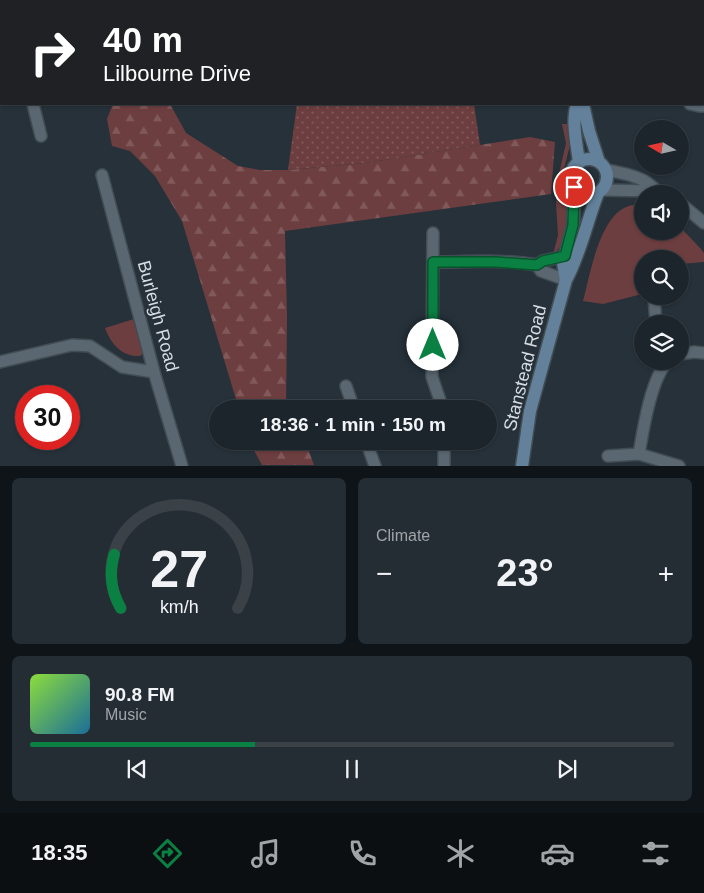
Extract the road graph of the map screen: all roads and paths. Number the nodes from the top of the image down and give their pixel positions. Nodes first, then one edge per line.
1 (33, 105) edge
2 (577, 105) edge
3 (583, 105) edge
4 (41, 136) dead end
5 (578, 163) junction
6 (602, 166) junction
7 (102, 175) dead end
8 (651, 185) edge
9 (574, 187) junction
10 (600, 192) junction
11 (634, 192) edge
12 (689, 210) edge
13 (704, 223) edge
14 (433, 233) dead end
15 (565, 256) junction
16 (433, 262) junction
17 (537, 265) junction
18 (566, 280) junction
19 (689, 353) edge
20 (704, 354) edge
21 (0, 362) edge
22 (662, 370) edge
23 (154, 372) junction
24 (346, 386) dead end
25 (351, 400) edge
26 (440, 400) edge
27 (369, 450) edge
28 (444, 450) edge
29 (640, 454) junction
30 (608, 456) dead end
31 (182, 466) edge
32 (375, 466) edge
33 (444, 466) edge
34 (522, 466) edge
35 (679, 466) edge

1 - 4 street
2 - 5 main road
3 - 6 main road
5 - 6 main road
5 - 9 main road
6 - 8 street
6 - 10 main road
7 - 23 street, Burleigh Road
9 - 10 main road
9 - 15 main road, Stanstead Road
10 - 11 street
10 - 18 main road, Stanstead Road
12 - 13 street
14 - 16 street
15 - 17 street
15 - 18 main road, Stanstead Road
16 - 17 street
16 - 26 street
17 - 18 street
18 - 34 main road, Stanstead Road
19 - 20 street
21 - 23 street
22 - 29 street
23 - 31 street, Burleigh Road
24 - 25 street
27 - 32 street
28 - 33 street
29 - 30 street
29 - 35 street

